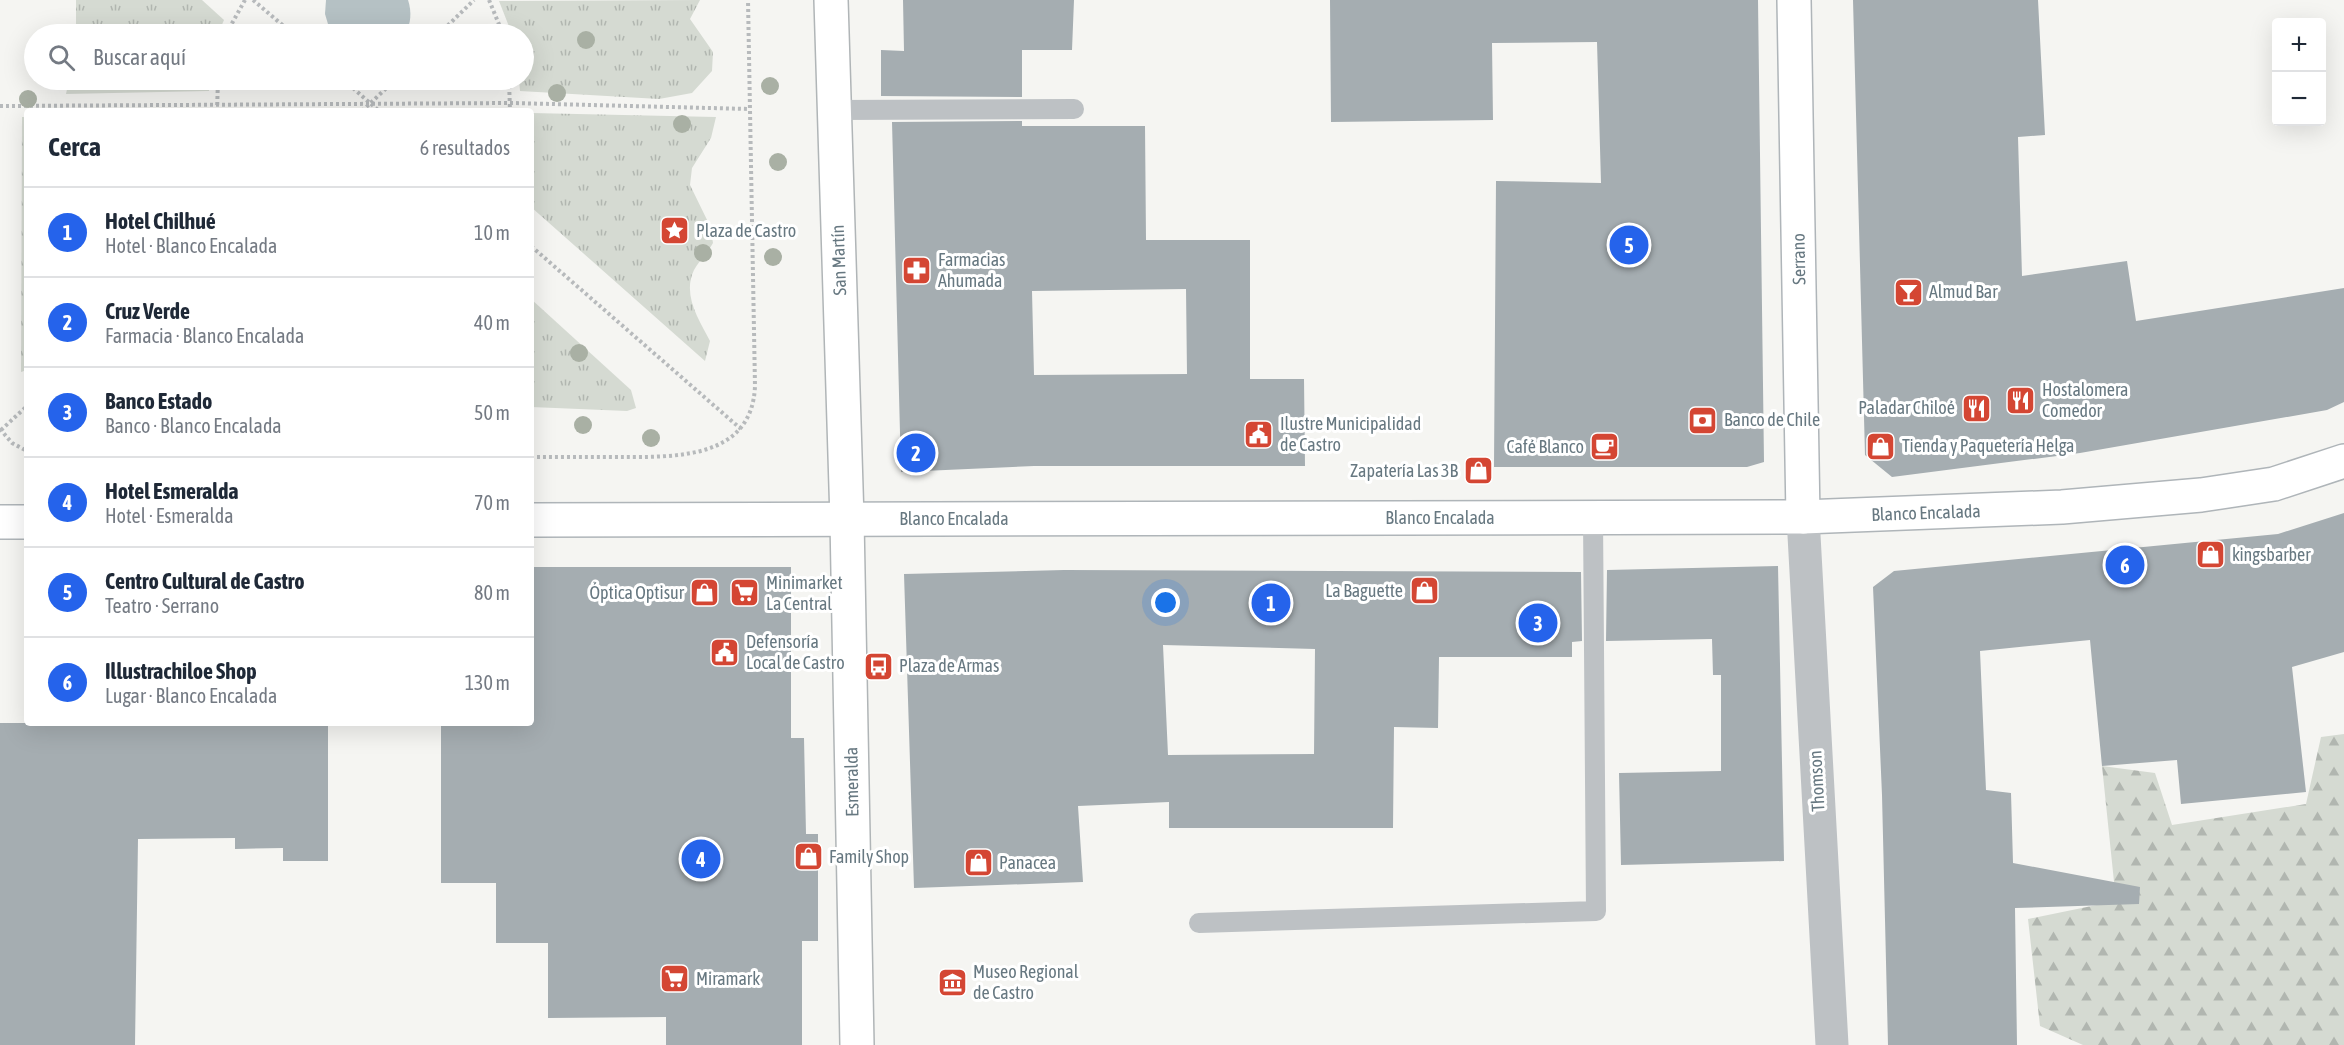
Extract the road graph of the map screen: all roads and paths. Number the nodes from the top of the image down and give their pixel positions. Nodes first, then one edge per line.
1 (245, 0) edge
2 (254, 0) edge
3 (474, 0) edge
4 (489, 0) edge
5 (748, 0) edge
6 (831, 0) edge
7 (1794, 0) edge
8 (232, 24) edge
9 (281, 24) edge
10 (450, 24) edge
11 (499, 24) edge
12 (217, 90) edge
13 (355, 90) edge
14 (384, 90) edge
15 (510, 90) edge
16 (216, 103) junction
17 (371, 104) junction
18 (512, 104) junction
19 (0, 106) edge
20 (217, 108) edge
21 (366, 108) edge
22 (376, 108) edge
23 (511, 108) edge
24 (748, 109) junction
25 (1074, 109) dead end
26 (835, 110) junction
27 (534, 249) edge
28 (24, 409) edge
29 (0, 429) edge
30 (741, 429) junction
31 (24, 449) edge
32 (534, 457) edge
33 (2344, 461) edge
34 (1593, 517) junction
35 (1803, 517) junction
36 (534, 520) edge
37 (847, 520) junction
38 (0, 522) edge
39 (24, 522) edge
40 (1198, 923) dead end
41 (857, 1045) edge
42 (1832, 1045) edge

1 - 8 path
2 - 9 path
3 - 10 path
4 - 11 path
5 - 24 path
6 - 26 main road, San Martín
7 - 35 main road, Serrano
12 - 16 path
13 - 17 path
14 - 17 path
15 - 18 path
16 - 17 path
16 - 19 path
16 - 20 path
17 - 18 path
17 - 21 path
17 - 22 path
18 - 23 path
18 - 24 path
24 - 30 path
25 - 26 lane
26 - 37 main road, San Martín
27 - 30 path
28 - 29 path
29 - 31 path
30 - 32 path
33 - 35 main road, Blanco Encalada
34 - 35 main road, Blanco Encalada
34 - 37 main road, Blanco Encalada
34 - 40 lane
35 - 42 street, Thomson
36 - 37 main road, Blanco Encalada
37 - 41 main road, Esmeralda
38 - 39 main road

